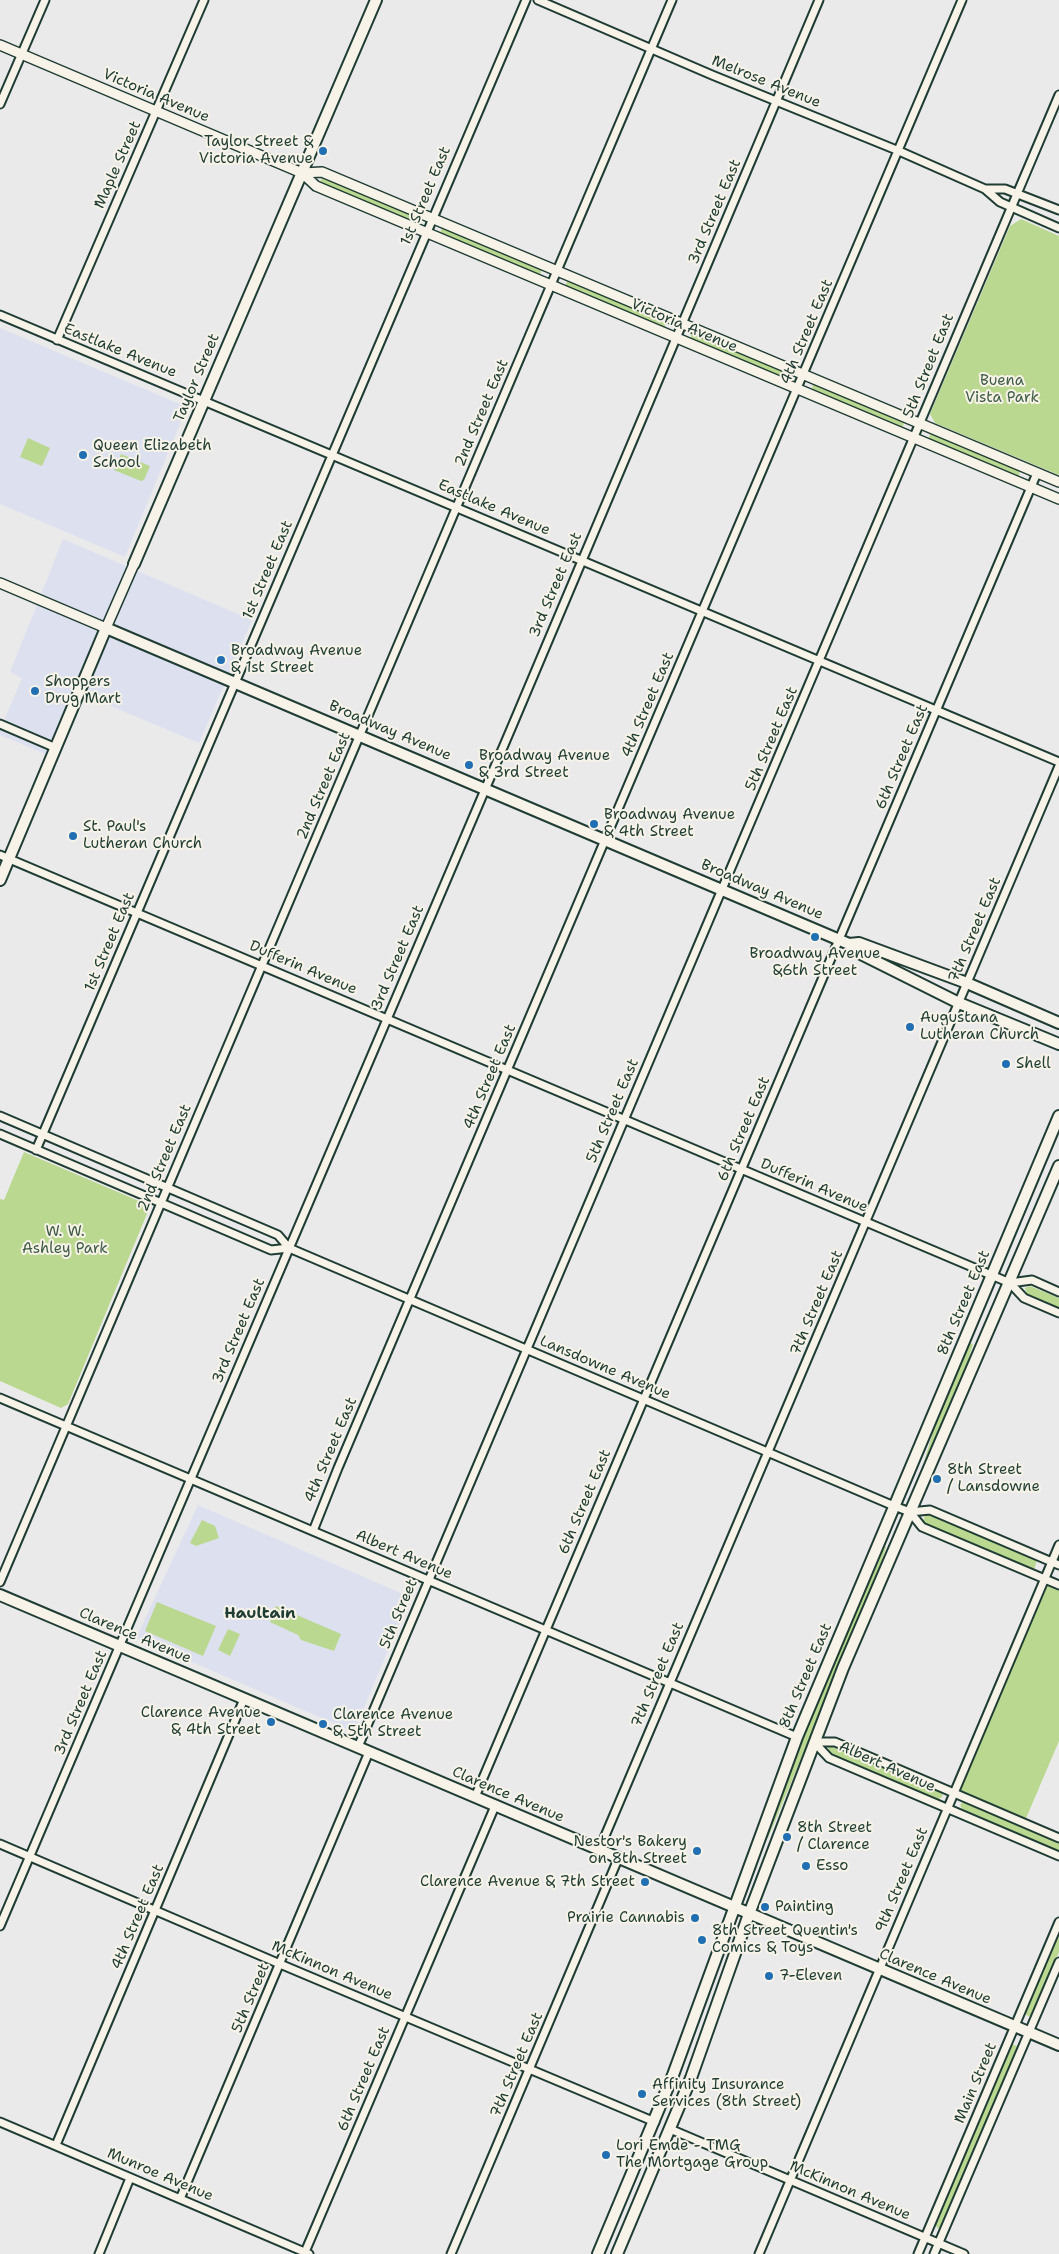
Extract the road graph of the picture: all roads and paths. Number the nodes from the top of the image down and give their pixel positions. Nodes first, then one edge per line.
1 (45, 0) edge
2 (204, 0) edge
3 (376, 0) edge
4 (526, 0) edge
5 (538, 0) edge
6 (672, 0) edge
7 (819, 0) edge
8 (962, 0) edge
9 (0, 44) edge
10 (652, 49) junction
11 (22, 54) junction
12 (1059, 95) edge
13 (776, 100) junction
14 (0, 104) edge
15 (156, 111) junction
16 (899, 151) junction
17 (302, 173) junction
18 (985, 189) junction
19 (1016, 193) junction
20 (1010, 207) junction
21 (1059, 210) edge
22 (431, 218) junction
23 (1059, 228) edge
24 (425, 233) junction
25 (558, 271) junction
26 (551, 285) junction
27 (0, 315) edge
28 (683, 324) junction
29 (677, 338) junction
30 (57, 340) junction
31 (803, 375) junction
32 (797, 389) junction
33 (204, 400) junction
34 (920, 424) junction
35 (914, 438) junction
36 (332, 454) junction
37 (1036, 472) junction
38 (1059, 482) edge
39 (1031, 487) junction
40 (1059, 499) edge
41 (457, 507) junction
42 (582, 560) junction
43 (134, 564) joint
44 (0, 584) edge
45 (703, 611) junction
46 (106, 628) junction
47 (820, 662) junction
48 (235, 682) junction
49 (937, 710) junction
50 (0, 724) edge
51 (360, 735) junction
52 (56, 748) junction
53 (1059, 764) edge
54 (485, 789) junction
55 (605, 840) junction
56 (4, 856) edge
57 (0, 880) edge
58 (722, 890) junction
59 (137, 914) junction
60 (839, 939) junction
61 (849, 944) junction
62 (263, 966) junction
63 (967, 984) junction
64 (959, 1003) junction
65 (386, 1019) junction
66 (1059, 1023) edge
67 (1059, 1044) edge
68 (508, 1070) junction
69 (0, 1116) edge
70 (1059, 1116) edge
71 (624, 1120) junction
72 (0, 1134) edge
73 (43, 1134) junction
74 (36, 1150) junction
75 (1059, 1166) edge
76 (741, 1170) junction
77 (168, 1187) junction
78 (161, 1203) junction
79 (866, 1223) junction
80 (289, 1248) junction
81 (992, 1275) junction
82 (1010, 1283) junction
83 (1059, 1292) edge
84 (410, 1300) junction
85 (1059, 1313) edge
86 (526, 1349) junction
87 (0, 1398) edge
88 (644, 1399) junction
89 (67, 1426) junction
90 (769, 1452) junction
91 (192, 1479) junction
92 (894, 1506) junction
93 (910, 1512) junction
94 (454, 1519) joint
95 (313, 1530) junction
96 (1059, 1545) edge
97 (1052, 1562) junction
98 (1059, 1565) edge
99 (1044, 1579) junction
100 (428, 1580) junction
101 (0, 1582) edge
102 (1059, 1586) edge
103 (0, 1595) edge
104 (546, 1630) junction
105 (120, 1647) junction
106 (669, 1683) junction
107 (244, 1699) junction
108 (797, 1737) junction
109 (814, 1742) junction
110 (358, 1747) junction
111 (369, 1752) junction
112 (955, 1793) junction
113 (475, 1797) junction
114 (495, 1806) junction
115 (948, 1809) junction
116 (1059, 1838) edge
117 (0, 1844) edge
118 (599, 1850) junction
119 (29, 1856) junction
120 (1059, 1856) edge
121 (618, 1859) junction
122 (733, 1907) junction
123 (156, 1910) junction
124 (749, 1914) junction
125 (1059, 1922) edge
126 (0, 1926) edge
127 (1059, 1962) edge
128 (280, 1964) junction
129 (879, 1970) junction
130 (405, 2017) junction
131 (1015, 2026) junction
132 (1029, 2032) junction
133 (1059, 2045) edge
134 (530, 2070) junction
135 (0, 2122) edge
136 (654, 2122) junction
137 (670, 2129) junction
138 (56, 2145) junction
139 (130, 2178) junction
140 (790, 2180) junction
141 (180, 2198) junction
142 (925, 2238) junction
143 (939, 2243) junction
144 (307, 2253) edge
145 (99, 2254) edge
146 (452, 2254) edge
147 (598, 2254) edge
148 (618, 2254) edge
149 (759, 2254) edge
150 (918, 2254) edge
151 (934, 2254) edge
152 (964, 2254) edge

1 - 11 street
2 - 15 street, Maple Street
3 - 17 main road, Taylor Street
4 - 22 street, 1st Street East
5 - 10 street, Melrose Avenue
6 - 10 street, 2nd Street East
7 - 13 street, 3rd Street East
8 - 16 street, 4th Street East
9 - 11 street, Victoria Avenue
10 - 13 street, Melrose Avenue
10 - 25 street, 2nd Street East
11 - 14 street
11 - 15 street, Victoria Avenue
12 - 19 street, 5th Street East
13 - 16 street, Melrose Avenue
13 - 28 street, 3rd Street East
15 - 17 street, Victoria Avenue
15 - 30 street, Maple Street
16 - 18 street, Melrose Avenue
16 - 31 street, 4th Street East
17 - 22 street, Victoria Avenue
17 - 24 street, Victoria Avenue
17 - 33 main road, Taylor Street
18 - 19 street, Melrose Avenue
18 - 20 street, Melrose Avenue
19 - 20 street, 5th Street East
19 - 21 street, Melrose Avenue
20 - 23 street, Melrose Avenue
20 - 34 street, 5th Street East
22 - 24 street, 1st Street East
22 - 25 street, Victoria Avenue
24 - 26 street, Victoria Avenue
24 - 36 street, 1st Street East
25 - 26 street, 2nd Street East
25 - 28 street, Victoria Avenue
26 - 29 street, Victoria Avenue
26 - 41 street, 2nd Street East
27 - 30 street, Eastlake Avenue
28 - 29 street, 3rd Street East
28 - 31 street, Victoria Avenue
29 - 32 street, Victoria Avenue
29 - 42 street, 3rd Street East
30 - 33 street, Eastlake Avenue
31 - 32 street, 4th Street East
31 - 34 street, Victoria Avenue
32 - 35 street, Victoria Avenue
32 - 45 street, 4th Street East
33 - 36 street, Eastlake Avenue
33 - 43 main road, Taylor Street
34 - 35 street, 5th Street East
34 - 37 street, Victoria Avenue
35 - 39 street, Victoria Avenue
35 - 47 street, 5th Street East
36 - 41 street, Eastlake Avenue
36 - 48 street, 1st Street East
37 - 38 street, Victoria Avenue
37 - 39 street, 6th Street East
39 - 40 street, Victoria Avenue
39 - 49 street, 6th Street East
41 - 42 street, Eastlake Avenue
41 - 51 street, 2nd Street East
42 - 45 street, Eastlake Avenue
42 - 54 street, 3rd Street East
43 - 46 street, Taylor Street
44 - 46 street, Broadway Avenue
45 - 47 street, Eastlake Avenue
45 - 55 street, 4th Street East
46 - 48 main road, Broadway Avenue
46 - 52 main road, Taylor Street
47 - 49 street, Eastlake Avenue
47 - 58 street, 5th Street East
48 - 51 main road, Broadway Avenue
48 - 59 street, 1st Street East
49 - 53 street, Eastlake Avenue
49 - 60 street, 6th Street East
50 - 52 street
51 - 54 main road, Broadway Avenue
51 - 62 street, 2nd Street East
52 - 56 main road, Taylor Street
53 - 63 street, 7th Street East
54 - 55 main road, Broadway Avenue
54 - 65 street, 3rd Street East
55 - 58 main road, Broadway Avenue
55 - 68 street, 4th Street East
56 - 57 main road, Taylor Street
56 - 59 street, Dufferin Avenue
58 - 60 main road, Broadway Avenue
58 - 71 street, 5th Street East
59 - 62 street, Dufferin Avenue
59 - 73 street, 1st Street East
60 - 61 main road, Broadway Avenue
60 - 76 street, 6th Street East
61 - 63 main road, Broadway Avenue
61 - 64 main road, Broadway Avenue
62 - 65 street, Dufferin Avenue
62 - 77 street, 2nd Street East
63 - 64 street, 7th Street East
63 - 66 main road, Broadway Avenue
64 - 67 main road, Broadway Avenue
64 - 79 street, 7th Street East
65 - 68 street, Dufferin Avenue
65 - 80 street, 3rd Street East
68 - 71 street, Dufferin Avenue
68 - 84 street, 4th Street East
69 - 73 street, Lansdowne Avenue
70 - 81 main road, 8th Street East
71 - 76 street, Dufferin Avenue
71 - 86 street, 5th Street East
72 - 74 street, Lansdowne Avenue
73 - 74 street, 1st Street East
73 - 77 street, Lansdowne Avenue
74 - 78 street, Lansdowne Avenue
75 - 82 main road, 8th Street East
76 - 79 street, Dufferin Avenue
76 - 88 street, 6th Street East
77 - 78 street, 2nd Street East
77 - 80 street, Lansdowne Avenue
78 - 80 street, Lansdowne Avenue
78 - 89 street, 2nd Street East
79 - 81 street, Dufferin Avenue
79 - 90 street, 7th Street East
80 - 84 street, Lansdowne Avenue
80 - 91 street, 3rd Street East
81 - 82 street, Dufferin Avenue
81 - 92 main road, 8th Street East
82 - 83 street, Dufferin Avenue
82 - 85 street, Dufferin Avenue
82 - 93 main road, 8th Street East
84 - 86 street, Lansdowne Avenue
84 - 95 street, 4th Street East
86 - 88 street, Lansdowne Avenue
86 - 94 street, 5th Street East
87 - 89 street, Albert Avenue
88 - 90 street, Lansdowne Avenue
88 - 104 street, 6th Street East
89 - 91 street, Albert Avenue
89 - 101 street, 2nd Street East
90 - 92 street, Lansdowne Avenue
90 - 106 street, 7th Street East
91 - 95 street, Albert Avenue
91 - 105 street, 3rd Street East
92 - 93 street, Lansdowne Avenue
92 - 108 main road, 8th Street East
93 - 97 street, Lansdowne Avenue
93 - 99 street, Lansdowne Avenue
93 - 109 main road, 8th Street East
94 - 100 street, 5th Street
95 - 100 street, Albert Avenue
96 - 97 street, 9th Street East
97 - 98 street, Lansdowne Avenue
97 - 99 street, 9th Street East
99 - 102 street, Lansdowne Avenue
99 - 112 street, 9th Street East
100 - 104 street, Albert Avenue
100 - 110 street, 5th Street
103 - 105 main road, Clarence Avenue
104 - 106 street, Albert Avenue
104 - 113 street, 6th Street East
105 - 107 main road, Clarence Avenue
105 - 119 street, 3rd Street East
106 - 108 street, Albert Avenue
106 - 118 street, 7th Street East
107 - 110 main road, Clarence Avenue
107 - 123 street, 4th Street East
108 - 122 main road, 8th Street East
109 - 112 street, Albert Avenue
109 - 115 street, Albert Avenue
109 - 124 main road, 8th Street East
110 - 111 main road, Clarence Avenue
111 - 113 main road, Clarence Avenue
111 - 128 street, 5th Street
112 - 115 street, 9th Street East
112 - 116 street, Albert Avenue
113 - 114 main road, Clarence Avenue
114 - 118 main road, Clarence Avenue
114 - 130 street, 6th Street East
115 - 120 street, Albert Avenue
115 - 129 street, 9th Street East
117 - 119 street, McKinnon Avenue
118 - 121 main road, Clarence Avenue
119 - 123 street, McKinnon Avenue
119 - 126 street, 3rd Street East
121 - 122 main road, Clarence Avenue
121 - 134 street, 7th Street East
122 - 124 main road, Clarence Avenue
122 - 136 main road, 8th Street East
123 - 128 street, McKinnon Avenue
123 - 138 street, 4th Street East
124 - 129 main road, Clarence Avenue
124 - 137 main road, 8th Street East
125 - 131 street, Main Street
127 - 132 street, Main Street
128 - 130 street, McKinnon Avenue
128 - 141 street, 5th Street
129 - 131 main road, Clarence Avenue
129 - 140 street, 9th Street East
130 - 134 street, McKinnon Avenue
130 - 144 street, 6th Street East
131 - 132 main road, Clarence Avenue
131 - 142 street, Main Street
132 - 133 main road, Clarence Avenue
132 - 143 street, Main Street
134 - 136 street, McKinnon Avenue
134 - 146 street, 7th Street East
135 - 138 street, Munroe Avenue
136 - 147 main road, 8th Street East
137 - 140 street, McKinnon Avenue
137 - 148 main road, 8th Street East
138 - 139 street, Munroe Avenue
139 - 141 street, Munroe Avenue
139 - 145 street
140 - 142 street, McKinnon Avenue
140 - 149 street, 9th Street East
141 - 144 street, Munroe Avenue
142 - 143 street, McKinnon Avenue
142 - 150 street, Main Street
143 - 151 street, Main Street
143 - 152 street, McKinnon Avenue

